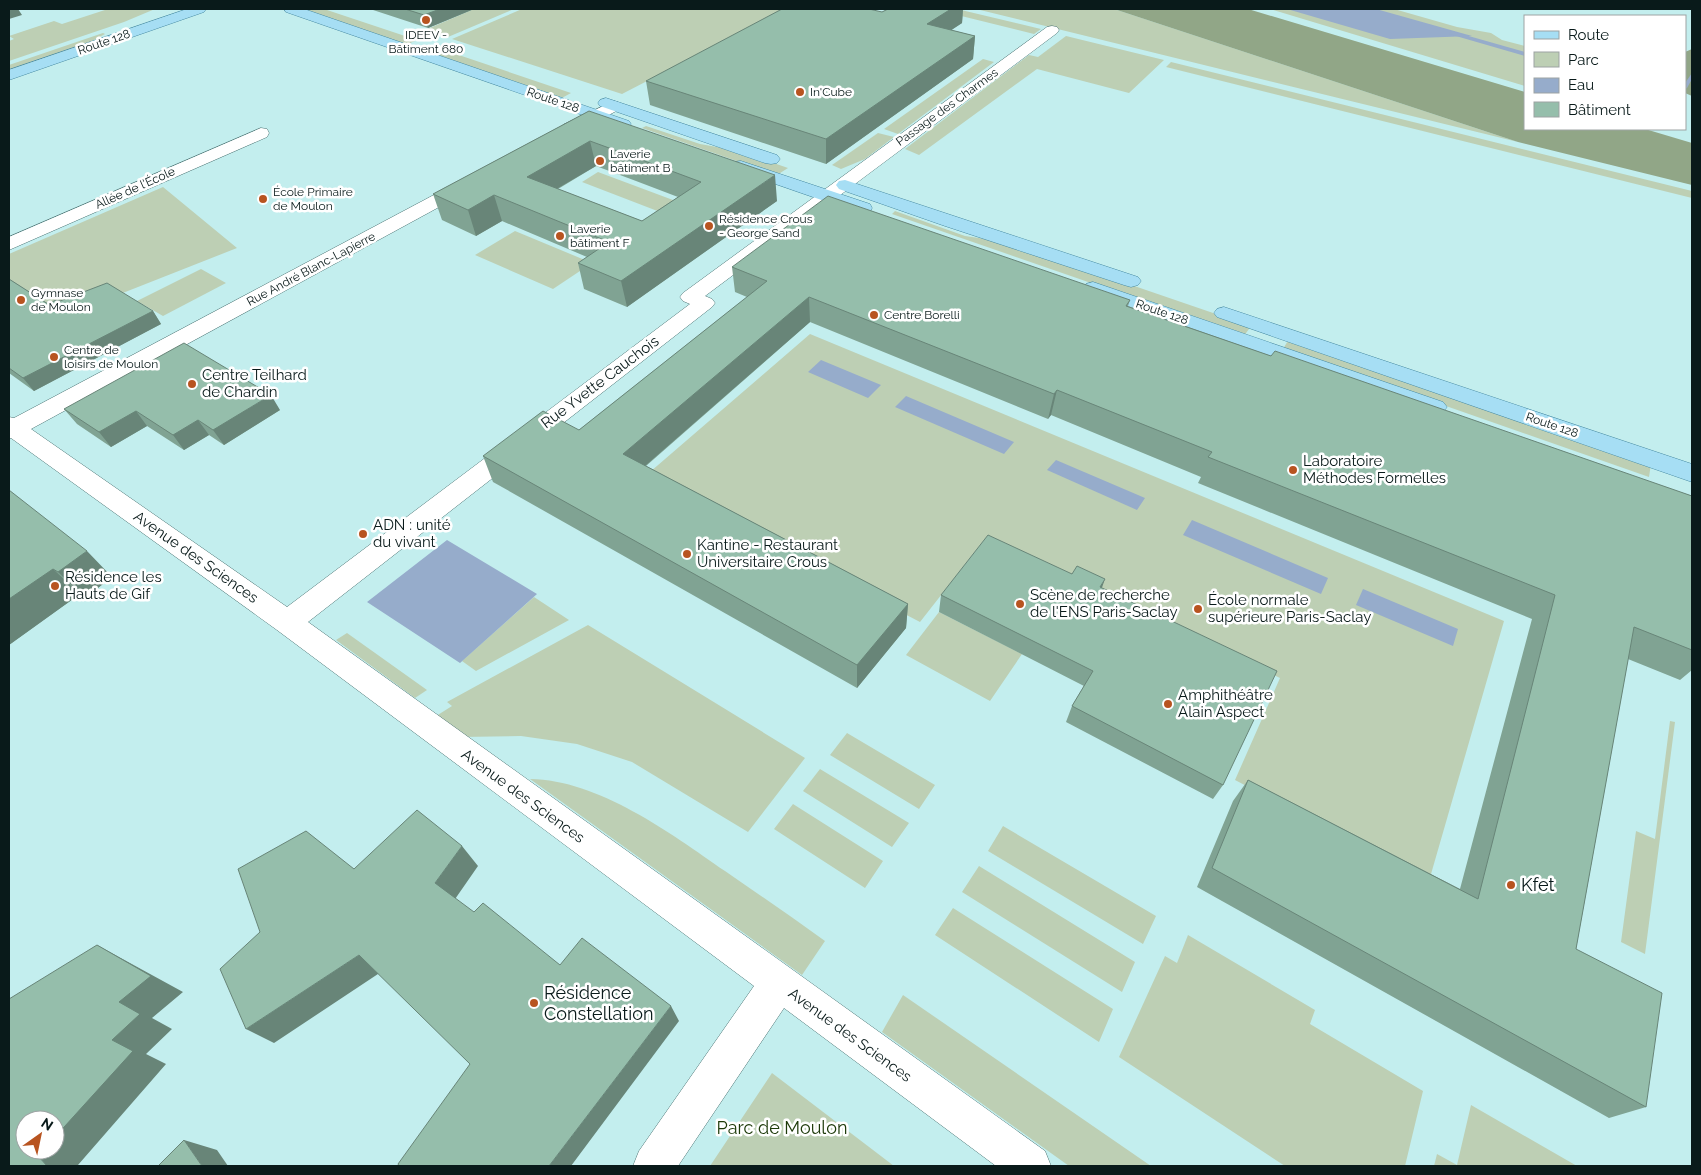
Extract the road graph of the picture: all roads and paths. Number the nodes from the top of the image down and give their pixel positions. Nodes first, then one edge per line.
1 (166, 9) edge
2 (199, 9) edge
3 (291, 9) edge
4 (333, 9) edge
5 (1052, 30) dead end
6 (483, 60) dead end
7 (9, 63) edge
8 (9, 75) edge
9 (593, 106) junction
10 (614, 106) joint
11 (261, 133) dead end
12 (555, 137) edge
13 (784, 163) edge
14 (810, 172) edge
15 (482, 176) edge
16 (835, 190) junction
17 (9, 244) edge
18 (1451, 412) edge
19 (10, 428) edge
20 (1692, 473) edge
21 (287, 622) junction
22 (779, 982) junction
23 (654, 1166) edge
24 (1030, 1166) edge

1 - 7 main road, Route 128
2 - 8 main road, Route 128
3 - 9 main road, Route 128
4 - 6 main road
5 - 16 street, Passage des Charmes
9 - 10 street
9 - 12 street
9 - 16 main road, Route 128
10 - 13 main road
11 - 17 street, Allée de l'École
14 - 16 main road, Route 128
15 - 19 street, Rue André Blanc-Lapierre
16 - 18 main road, Route 128
16 - 20 main road, Route 128
16 - 21 street, Rue Yvette Cauchois
19 - 21 street, Avenue des Sciences
21 - 22 street, Avenue des Sciences
22 - 23 street
22 - 24 street, Avenue des Sciences

